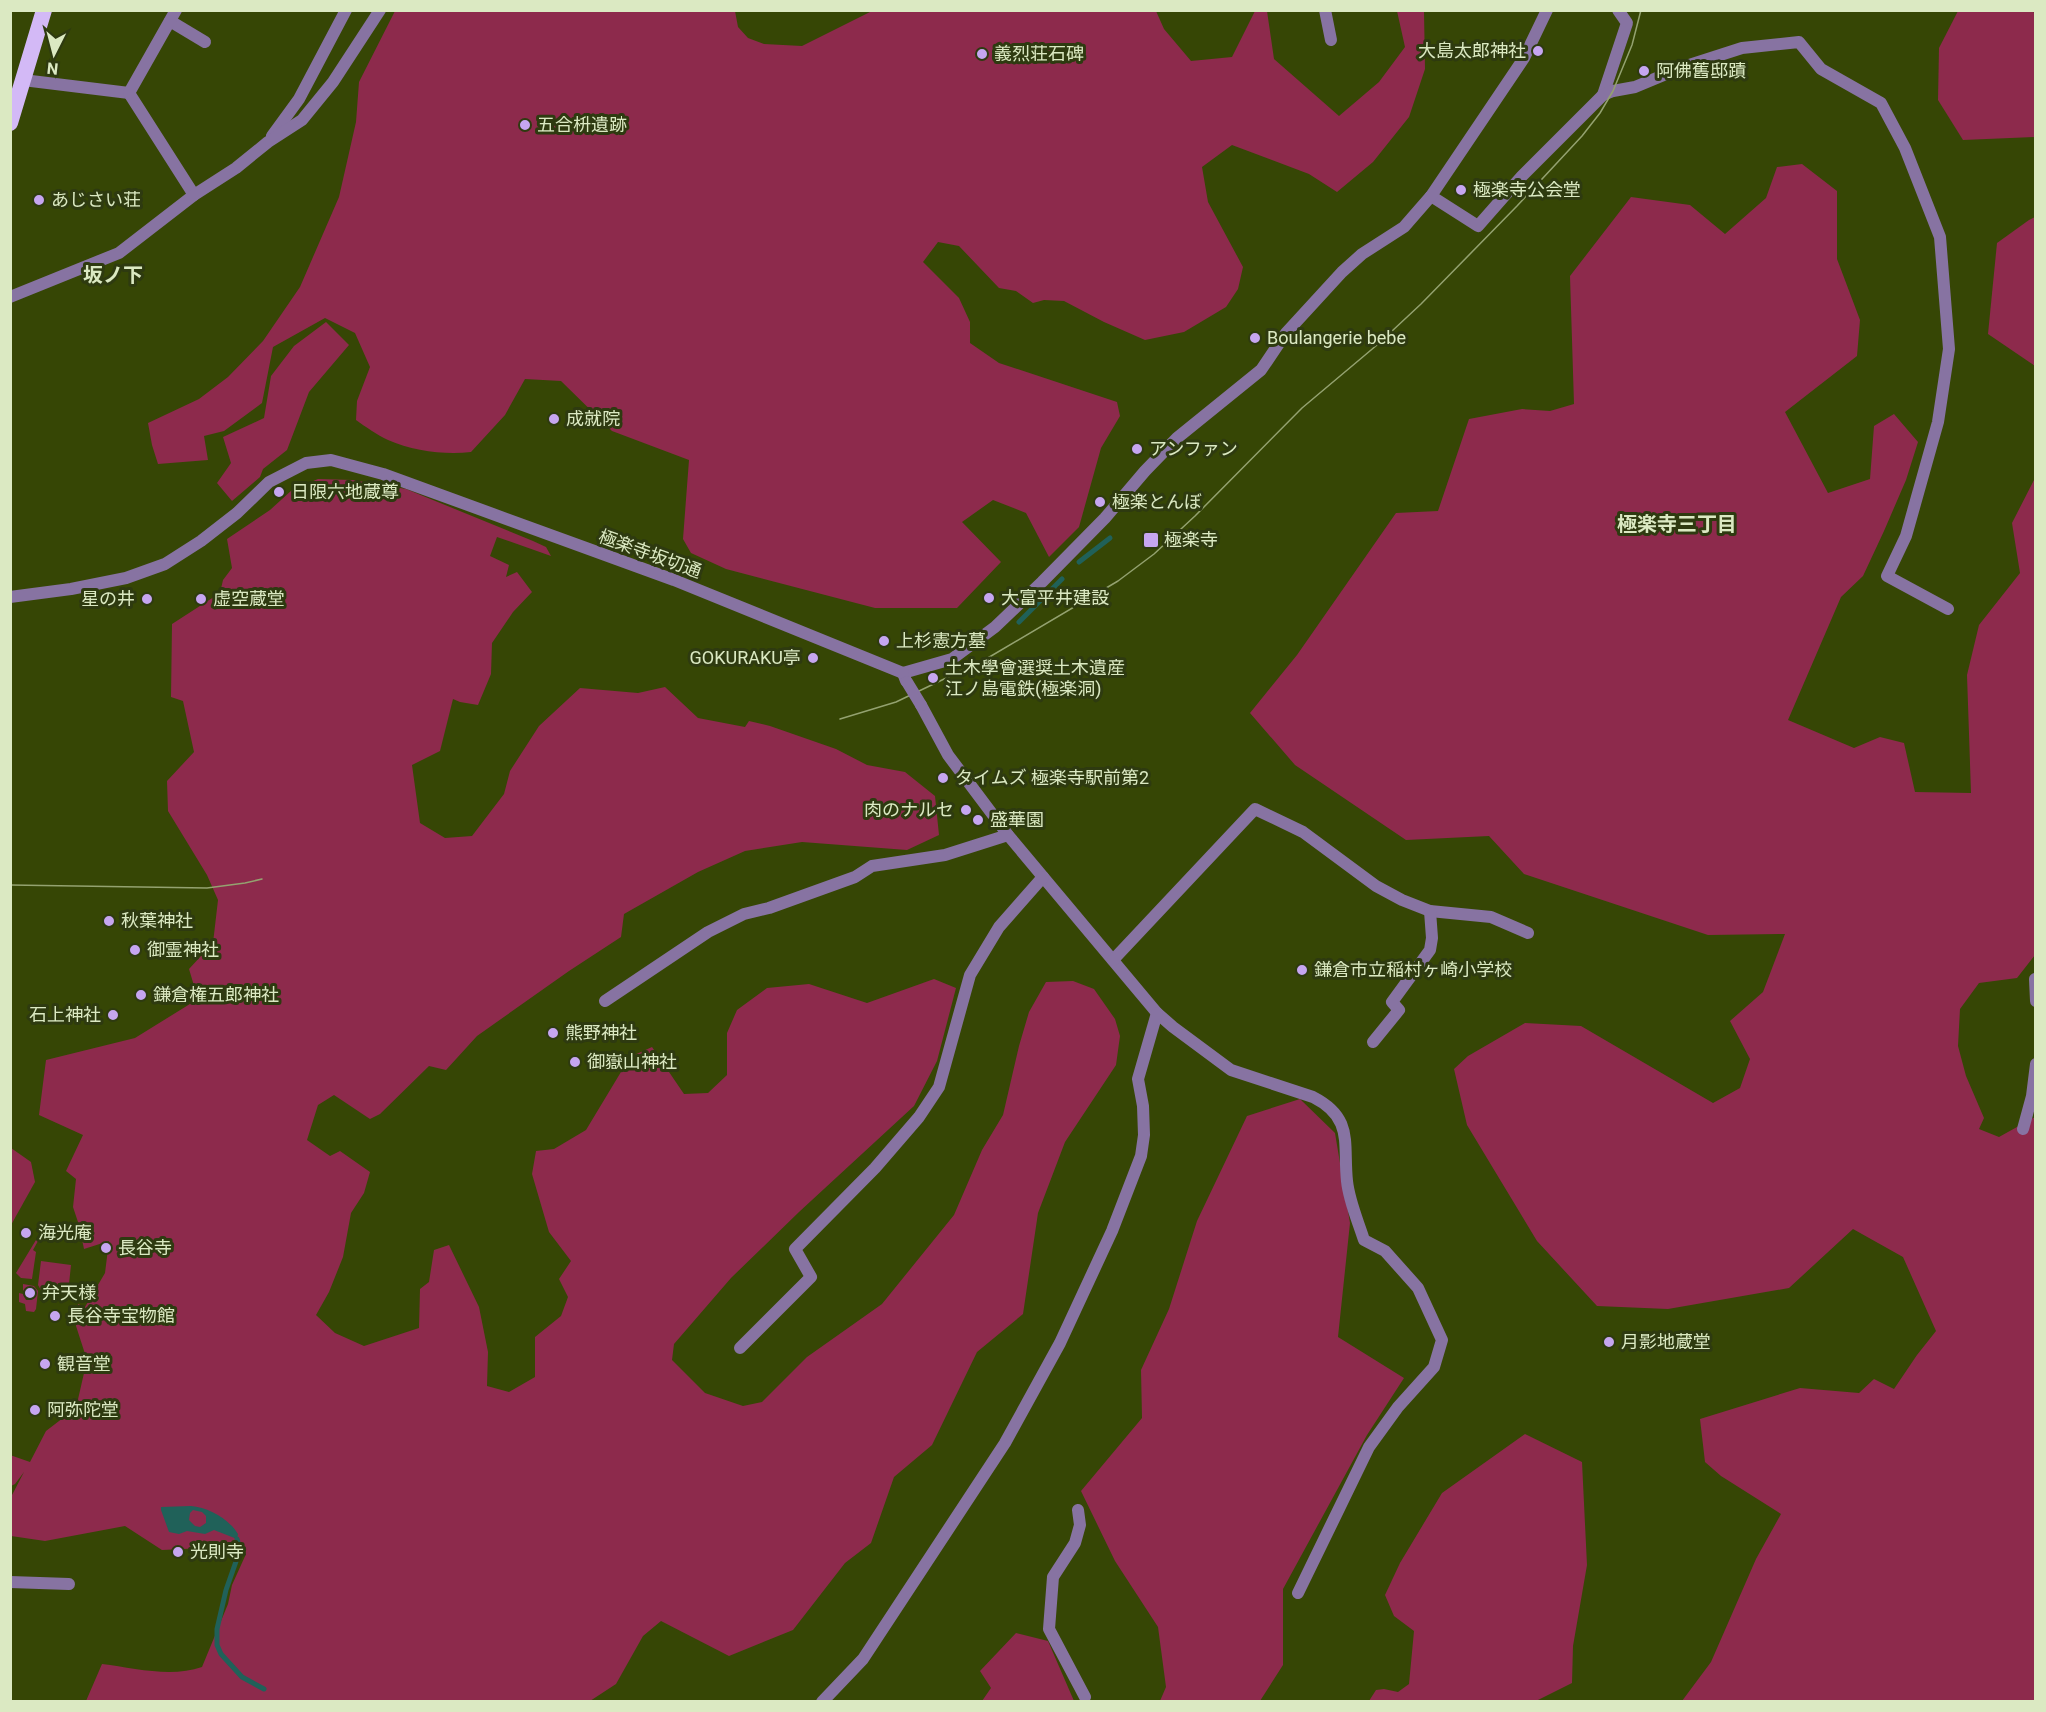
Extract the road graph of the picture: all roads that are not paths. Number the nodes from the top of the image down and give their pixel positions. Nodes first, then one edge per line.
1 (44, 10) edge
2 (346, 10) edge
3 (380, 10) edge
4 (1325, 10) edge
5 (1547, 10) edge
6 (1618, 10) edge
7 (173, 16) edge
8 (1331, 40) dead end
9 (205, 42) dead end
10 (23, 80) junction
11 (129, 93) junction
12 (1603, 95) junction
13 (10, 123) edge
14 (268, 142) junction
15 (194, 195) junction
16 (1431, 196) junction
17 (10, 297) edge
18 (10, 597) edge
19 (1948, 609) dead end
20 (905, 677) junction
21 (1008, 835) junction
22 (1043, 877) junction
23 (1430, 911) junction
24 (1528, 933) dead end
25 (1113, 960) junction
26 (2035, 979) edge
27 (605, 1001) dead end
28 (2036, 1001) edge
29 (1157, 1013) junction
30 (1373, 1042) dead end
31 (2036, 1064) edge
32 (2022, 1129) dead end
33 (740, 1348) dead end
34 (1078, 1510) dead end
35 (10, 1582) edge
36 (69, 1584) dead end
37 (1298, 1593) dead end
38 (1085, 1697) dead end
39 (822, 1701) edge

1 - 10 highway
2 - 14 street
3 - 14 street
4 - 8 street
5 - 16 street
6 - 12 street
7 - 9 street
7 - 11 street
10 - 11 street
10 - 13 highway
11 - 15 street
12 - 16 street
12 - 19 street
14 - 15 street
15 - 17 street
16 - 20 street
18 - 20 street, 極楽寺坂切通
20 - 21 street, bridge
21 - 22 street
21 - 27 street
22 - 25 street
22 - 33 street
23 - 24 street
23 - 25 street
23 - 30 street
25 - 29 street
26 - 28 street
29 - 37 street
29 - 39 street
31 - 32 street
34 - 38 street
35 - 36 street

